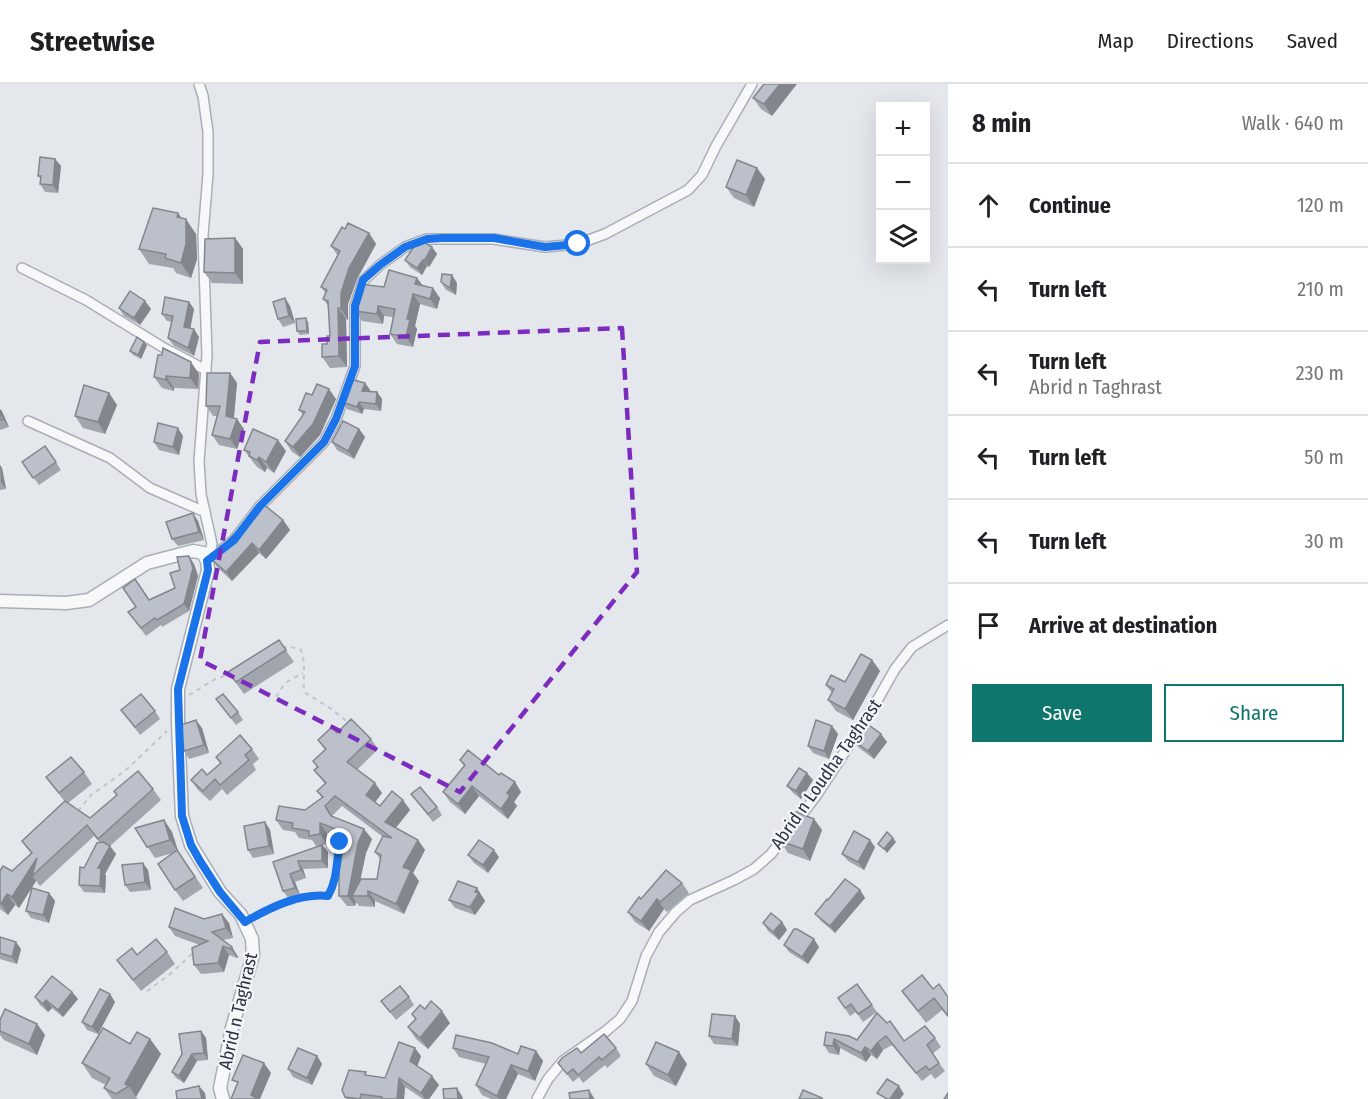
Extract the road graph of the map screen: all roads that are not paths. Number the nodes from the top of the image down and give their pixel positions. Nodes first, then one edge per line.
1 (199, 84) edge
2 (752, 84) edge
3 (22, 268) dead end
4 (206, 370) junction
5 (28, 421) dead end
6 (205, 512) junction
7 (207, 561) junction
8 (0, 601) edge
9 (948, 625) edge
10 (223, 1099) edge
11 (537, 1099) edge

1 - 4 street
2 - 7 street
3 - 4 street
4 - 6 street
5 - 6 street
6 - 7 street
7 - 8 street
7 - 10 street, Abrid n Taghrast
9 - 11 street, Abrid n Loudha Taghrast

